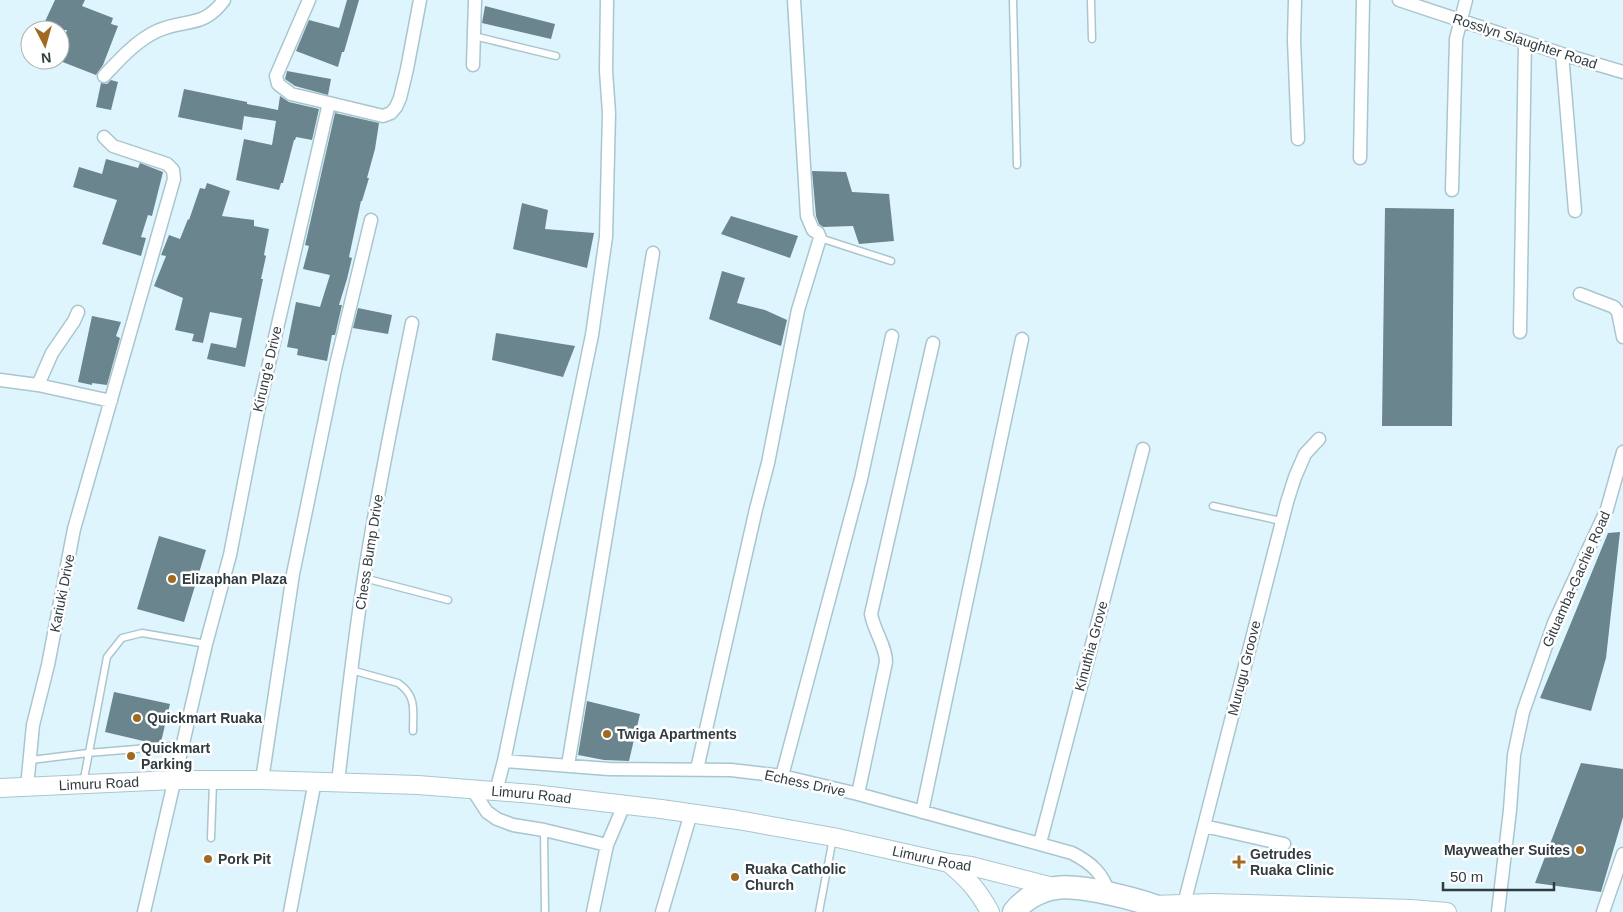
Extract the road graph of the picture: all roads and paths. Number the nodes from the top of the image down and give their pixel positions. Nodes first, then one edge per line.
1 (224, 0) edge
2 (309, 0) edge
3 (420, 0) edge
4 (475, 0) edge
5 (607, 0) edge
6 (794, 0) edge
7 (1013, 0) edge
8 (1091, 0) edge
9 (1295, 0) edge
10 (1363, 0) edge
11 (1402, 0) edge
12 (1466, 0) edge
13 (1462, 22) junction
14 (473, 35) junction
15 (1092, 39) dead end
16 (1525, 42) junction
17 (1562, 54) junction
18 (556, 56) dead end
19 (473, 65) dead end
20 (1623, 72) edge
21 (104, 76) dead end
22 (329, 103) junction
23 (104, 137) dead end
24 (1298, 139) dead end
25 (1360, 158) dead end
26 (1017, 165) dead end
27 (1452, 190) dead end
28 (1575, 210) dead end
29 (371, 220) dead end
30 (820, 238) junction
31 (654, 253) dead end
32 (891, 261) dead end
33 (1580, 294) dead end
34 (78, 312) dead end
35 (412, 323) dead end
36 (1520, 332) dead end
37 (892, 336) dead end
38 (1623, 337) edge
39 (1022, 339) dead end
40 (933, 344) dead end
41 (0, 380) edge
42 (38, 385) junction
43 (111, 401) junction
44 (1319, 439) dead end
45 (1143, 449) dead end
46 (1623, 452) edge
47 (1213, 506) dead end
48 (1281, 521) junction
49 (364, 578) junction
50 (448, 600) dead end
51 (206, 644) junction
52 (351, 670) junction
53 (413, 731) dead end
54 (184, 745) junction
55 (88, 753) junction
56 (31, 760) junction
57 (504, 761) junction
58 (568, 765) junction
59 (697, 769) junction
60 (782, 776) junction
61 (174, 780) junction
62 (213, 780) junction
63 (262, 780) junction
64 (315, 781) junction
65 (338, 782) junction
66 (82, 784) junction
67 (28, 787) junction
68 (0, 788) edge
69 (472, 789) junction
70 (496, 791) junction
71 (858, 794) junction
72 (624, 806) junction
73 (922, 812) junction
74 (691, 813) junction
75 (1204, 826) junction
76 (544, 830) junction
77 (833, 837) junction
78 (211, 838) dead end
79 (1040, 844) junction
80 (1284, 844) dead end
81 (606, 845) junction
82 (1623, 854) edge
83 (949, 863) junction
84 (1057, 888) junction
85 (1109, 894) junction
86 (1168, 907) edge
87 (144, 912) edge
88 (290, 912) edge
89 (545, 912) edge
90 (593, 912) edge
91 (662, 912) edge
92 (819, 912) edge
93 (990, 912) edge
94 (1014, 912) edge
95 (1448, 912) edge
96 (1498, 912) edge
97 (1603, 912) edge

1 - 21 street
2 - 22 street
3 - 22 street
4 - 14 street
5 - 57 street
6 - 30 street
7 - 26 lane
8 - 15 lane
9 - 24 street
10 - 25 street
11 - 13 street, Rosslyn Slaughter Road
12 - 13 street
13 - 16 street, Rosslyn Slaughter Road
13 - 27 street
14 - 18 lane
14 - 19 street
16 - 17 street, Rosslyn Slaughter Road
16 - 36 street
17 - 20 street, Rosslyn Slaughter Road
17 - 28 street
22 - 51 street, Kirung'e Drive
23 - 43 street, Kariuki Drive
29 - 63 street
30 - 32 lane
30 - 59 street
31 - 58 street
33 - 38 street
34 - 42 street
35 - 49 street, Chess Bump Drive
37 - 60 street
39 - 73 street
40 - 71 street
41 - 42 street
42 - 43 street
43 - 56 street, Kariuki Drive
44 - 48 street, Murugu Groove
45 - 79 street, Kinuthia Grove
46 - 96 street, Gituamba-Gachie Road
47 - 48 lane
48 - 75 street, Murugu Groove
49 - 50 lane
49 - 52 street, Chess Bump Drive
51 - 54 street, Kirung'e Drive
51 - 55 lane
52 - 53 lane
52 - 65 street, Chess Bump Drive
54 - 55 lane
54 - 61 street, Kirung'e Drive
55 - 56 lane
55 - 66 lane
56 - 67 street, Kariuki Drive
57 - 58 street, Echess Drive
57 - 70 street
58 - 59 street, Echess Drive
59 - 60 street, Echess Drive
60 - 71 street, Echess Drive
61 - 62 main road, Limuru Road
61 - 66 main road, Limuru Road
61 - 87 street, Kirung'e Drive
62 - 63 main road, Limuru Road
62 - 78 lane
63 - 64 main road, Limuru Road
64 - 65 main road, Limuru Road
64 - 88 street
65 - 69 main road, Limuru Road
66 - 67 main road, Limuru Road
67 - 68 main road, Limuru Road
69 - 70 main road, Limuru Road
69 - 76 street
70 - 72 main road, Limuru Road
71 - 73 street, Echess Drive
72 - 74 main road, Limuru Road
72 - 81 street
73 - 79 street, Echess Drive
74 - 77 main road, Limuru Road
74 - 91 street
75 - 80 street
75 - 86 street, Murugu Groove
76 - 81 street
76 - 89 lane
77 - 83 main road, Limuru Road
77 - 92 lane
79 - 85 street, Echess Drive
81 - 90 street
82 - 97 street
83 - 84 main road, Limuru Road
83 - 93 main road
84 - 85 highway
84 - 94 highway
85 - 86 highway
86 - 95 main road

